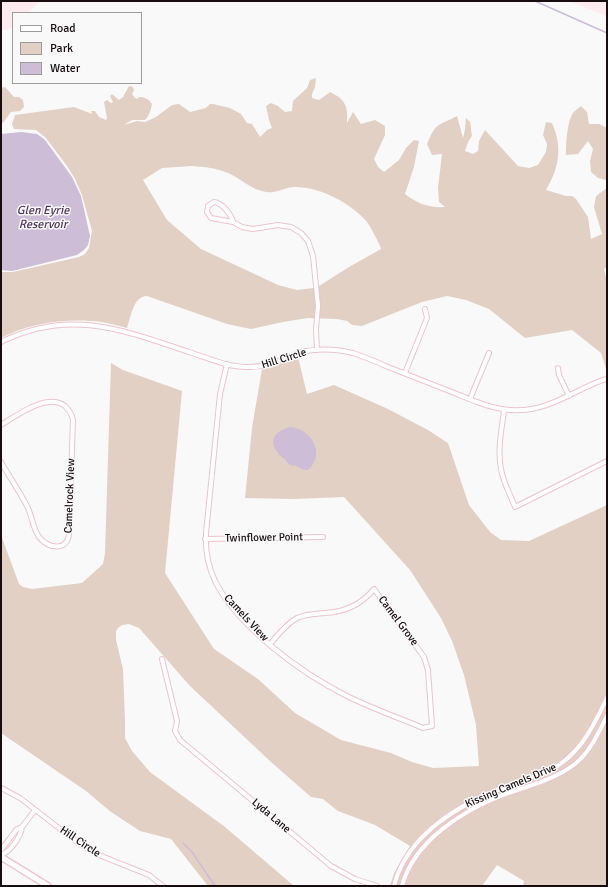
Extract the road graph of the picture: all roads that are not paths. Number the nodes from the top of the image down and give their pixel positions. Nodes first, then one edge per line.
1 (233, 222) junction
2 (425, 309) dead end
3 (1, 342) edge
4 (317, 350) junction
5 (489, 353) dead end
6 (227, 364) junction
7 (558, 368) dead end
8 (405, 373) junction
9 (607, 379) edge
10 (569, 396) junction
11 (470, 399) junction
12 (504, 410) junction
13 (1, 425) edge
14 (607, 461) edge
15 (1, 462) edge
16 (323, 537) dead end
17 (206, 539) junction
18 (270, 644) junction
19 (162, 659) dead end
20 (607, 698) edge
21 (607, 716) edge
22 (432, 726) joint
23 (1, 788) edge
24 (35, 810) junction
25 (22, 827) junction
26 (10, 839) junction
27 (14, 842) junction
28 (1, 850) edge
29 (1, 856) edge
30 (48, 886) edge
31 (163, 886) edge
32 (377, 886) edge
33 (394, 886) edge
34 (402, 886) edge

1 - 1 street
1 - 4 street
2 - 8 street
3 - 6 street, Hill Circle
4 - 6 street, Hill Circle
4 - 8 street, Hill Circle
5 - 11 street
6 - 17 street, Camels View
7 - 10 street
8 - 11 street, Hill Circle
9 - 10 street, Hill Circle
10 - 12 street, Hill Circle
11 - 12 street, Hill Circle
12 - 14 street
13 - 15 street, Camelrock View
16 - 17 street, Twinflower Point
17 - 18 street, Camels View
18 - 22 street, Camels View
18 - 22 street, Camel Grove
19 - 32 street, Lyda Lane
20 - 33 street, Kissing Camels Drive
21 - 34 street, Kissing Camels Drive
23 - 24 street, Hill Circle
24 - 25 street
24 - 31 street, Hill Circle
25 - 26 street
25 - 27 street
26 - 27 street
26 - 28 street
27 - 29 street
29 - 30 main road

